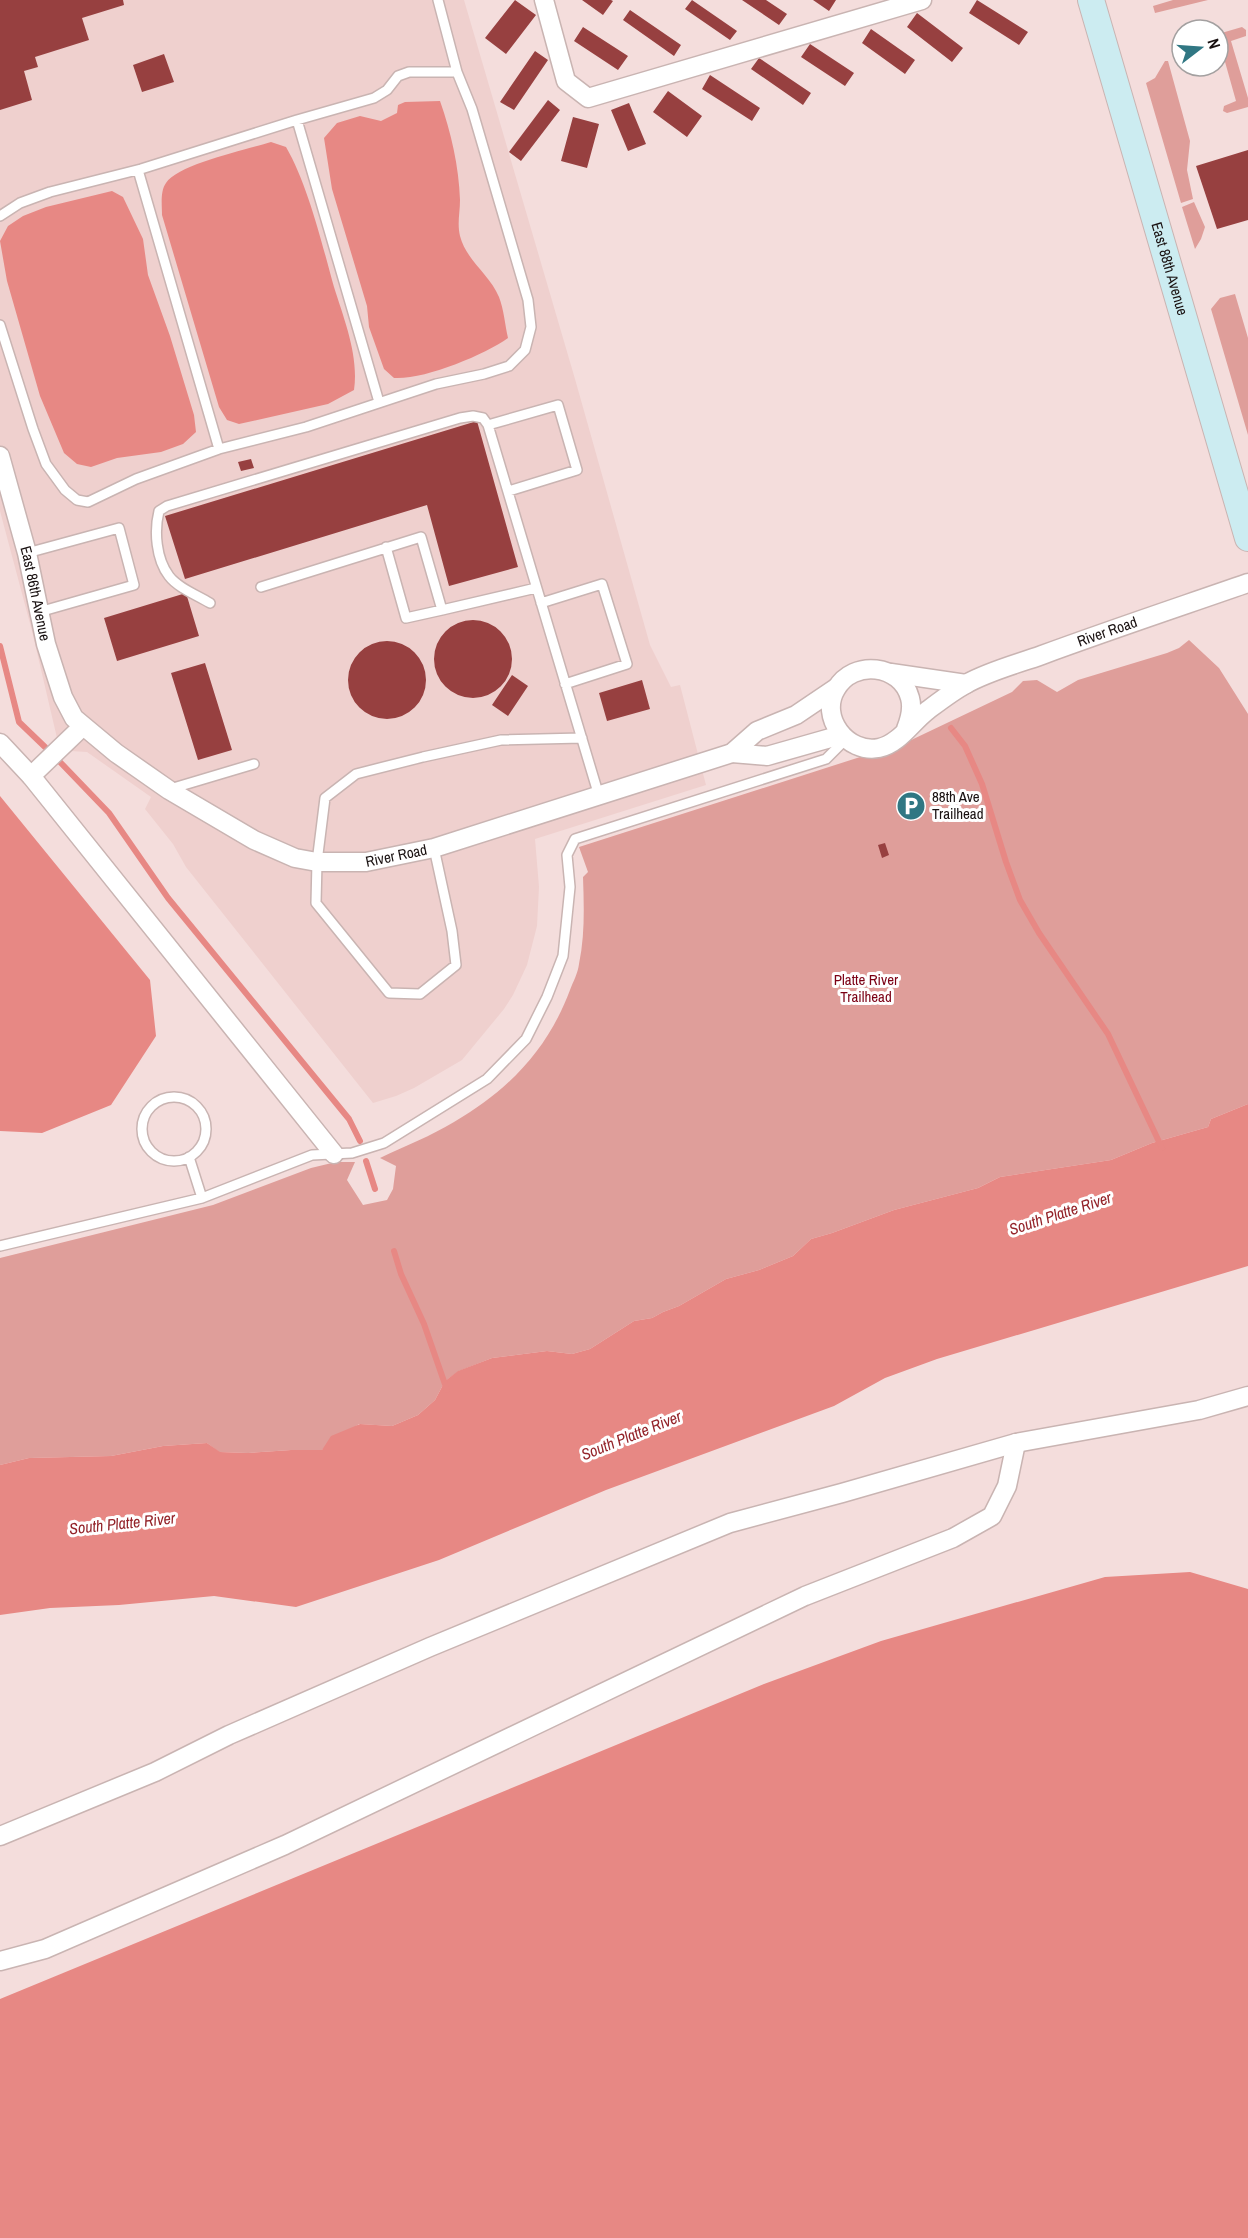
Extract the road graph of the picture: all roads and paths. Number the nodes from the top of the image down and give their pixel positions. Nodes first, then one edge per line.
1 (438, 0) edge
2 (544, 0) edge
3 (922, 0) edge
4 (1091, 0) edge
5 (456, 72) junction
6 (297, 120) junction
7 (138, 170) junction
8 (0, 216) edge
9 (0, 325) edge
10 (379, 402) junction
11 (488, 425) junction
12 (219, 449) junction
13 (0, 456) edge
14 (509, 491) junction
15 (1248, 538) edge
16 (386, 547) junction
17 (27, 553) junction
18 (1248, 583) edge
19 (261, 587) dead end
20 (536, 588) junction
21 (210, 603) dead end
22 (541, 603) junction
23 (442, 610) junction
24 (39, 612) junction
25 (891, 673) junction
26 (565, 684) junction
27 (966, 684) junction
28 (836, 688) junction
29 (906, 729) junction
30 (76, 733) junction
31 (843, 737) junction
32 (582, 738) junction
33 (0, 743) edge
34 (732, 753) junction
35 (254, 764) dead end
36 (31, 776) junction
37 (169, 790) junction
38 (599, 796) junction
39 (434, 848) junction
40 (317, 862) junction
41 (343, 1153) junction
42 (189, 1157) junction
43 (202, 1197) junction
44 (0, 1246) edge
45 (1248, 1396) edge
46 (1016, 1443) junction
47 (0, 1836) edge
48 (0, 1961) edge

1 - 5 lane
2 - 3 street
4 - 15 main road, East 88th Avenue
5 - 6 lane
5 - 10 lane
6 - 7 lane
6 - 10 lane
7 - 8 lane
7 - 12 lane
9 - 12 lane
10 - 12 lane
11 - 14 lane
11 - 14 lane
11 - 21 lane
13 - 17 street, East 86th Avenue
14 - 20 lane
16 - 19 lane
16 - 23 lane
16 - 23 lane
17 - 24 street, East 86th Avenue
17 - 24 lane
18 - 27 street, River Road
20 - 22 lane
20 - 23 lane
22 - 26 lane
22 - 26 lane
24 - 30 street, East 86th Avenue
25 - 27 street, River Road
25 - 28 street
25 - 29 street
26 - 32 lane
27 - 29 street, River Road
28 - 31 street
28 - 34 street, River Road
29 - 31 street
30 - 36 street
30 - 37 street, River Road
31 - 34 street, River Road
31 - 41 lane
32 - 38 lane
32 - 40 lane
33 - 36 street
34 - 38 street, River Road
35 - 37 lane
36 - 41 street
37 - 40 street, River Road
38 - 39 street, River Road
39 - 40 street, River Road
39 - 40 lane
41 - 43 lane
42 - 42 lane
42 - 43 lane
43 - 44 lane
45 - 46 street
46 - 47 street
46 - 48 street

